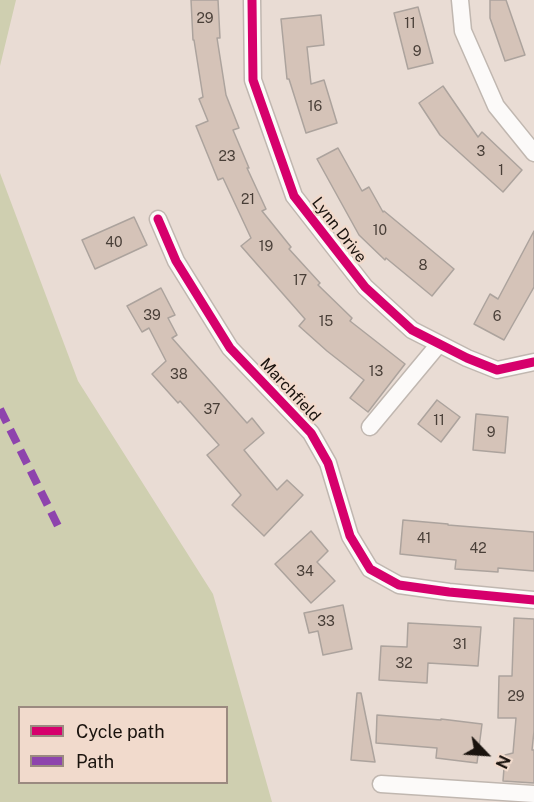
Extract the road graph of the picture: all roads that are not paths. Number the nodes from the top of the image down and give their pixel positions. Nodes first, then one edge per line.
1 (252, 0) edge
2 (460, 0) edge
3 (534, 153) edge
4 (158, 219) dead end
5 (439, 344) junction
6 (534, 362) edge
7 (370, 427) dead end
8 (534, 600) edge
9 (381, 784) dead end
10 (534, 794) edge

1 - 5 street, Lynn Drive
2 - 3 street
4 - 8 street, Marchfield
5 - 6 street, Lynn Drive
5 - 7 street
9 - 10 street

